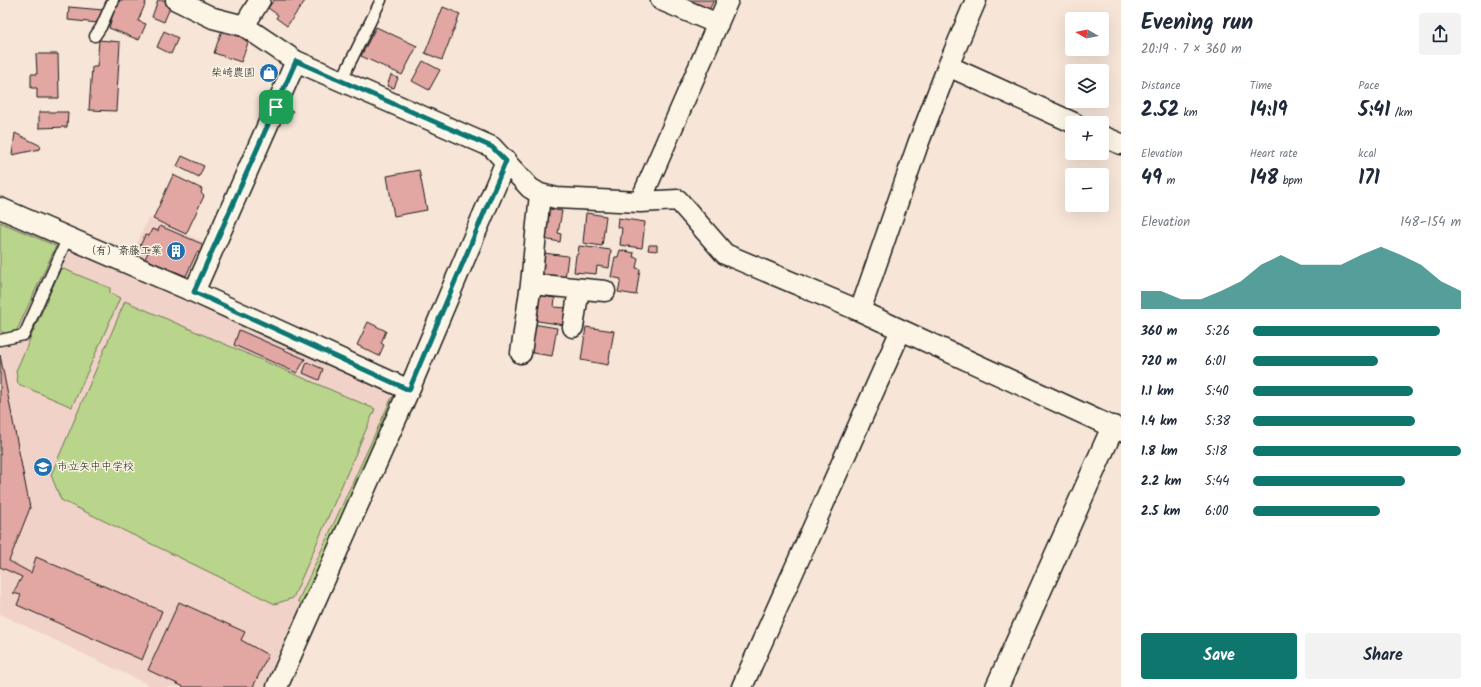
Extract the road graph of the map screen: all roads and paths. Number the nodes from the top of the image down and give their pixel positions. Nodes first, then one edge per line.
1 (113, 0) edge
2 (176, 0) edge
3 (260, 0) edge
4 (381, 0) edge
5 (661, 0) edge
6 (728, 0) edge
7 (976, 0) edge
8 (718, 24) junction
9 (244, 26) junction
10 (95, 36) dead end
11 (296, 61) junction
12 (948, 66) junction
13 (341, 81) junction
14 (1065, 119) edge
15 (1109, 139) edge
16 (1121, 144) edge
17 (506, 161) junction
18 (540, 194) junction
19 (640, 202) junction
20 (0, 208) edge
21 (68, 237) junction
22 (531, 284) junction
23 (579, 289) junction
24 (194, 292) junction
25 (605, 292) dead end
26 (860, 311) junction
27 (573, 327) dead end
28 (901, 330) junction
29 (0, 340) edge
30 (521, 353) dead end
31 (409, 390) junction
32 (1117, 429) edge
33 (277, 687) edge
34 (742, 687) edge
35 (997, 687) edge

1 - 10 lane
2 - 9 street
3 - 9 street
4 - 13 lane
5 - 8 street
6 - 8 street
7 - 12 street
8 - 19 street
9 - 11 street
11 - 13 street
11 - 24 street
12 - 14 street
12 - 26 street
13 - 17 street
15 - 16 street
17 - 18 street
17 - 31 street
18 - 19 street
18 - 22 street
19 - 26 street
20 - 21 street
21 - 24 street
21 - 29 lane
22 - 23 street
22 - 30 street
23 - 25 street
23 - 27 street
24 - 31 street
26 - 28 street
28 - 32 street
28 - 34 street
31 - 33 street
32 - 35 street

